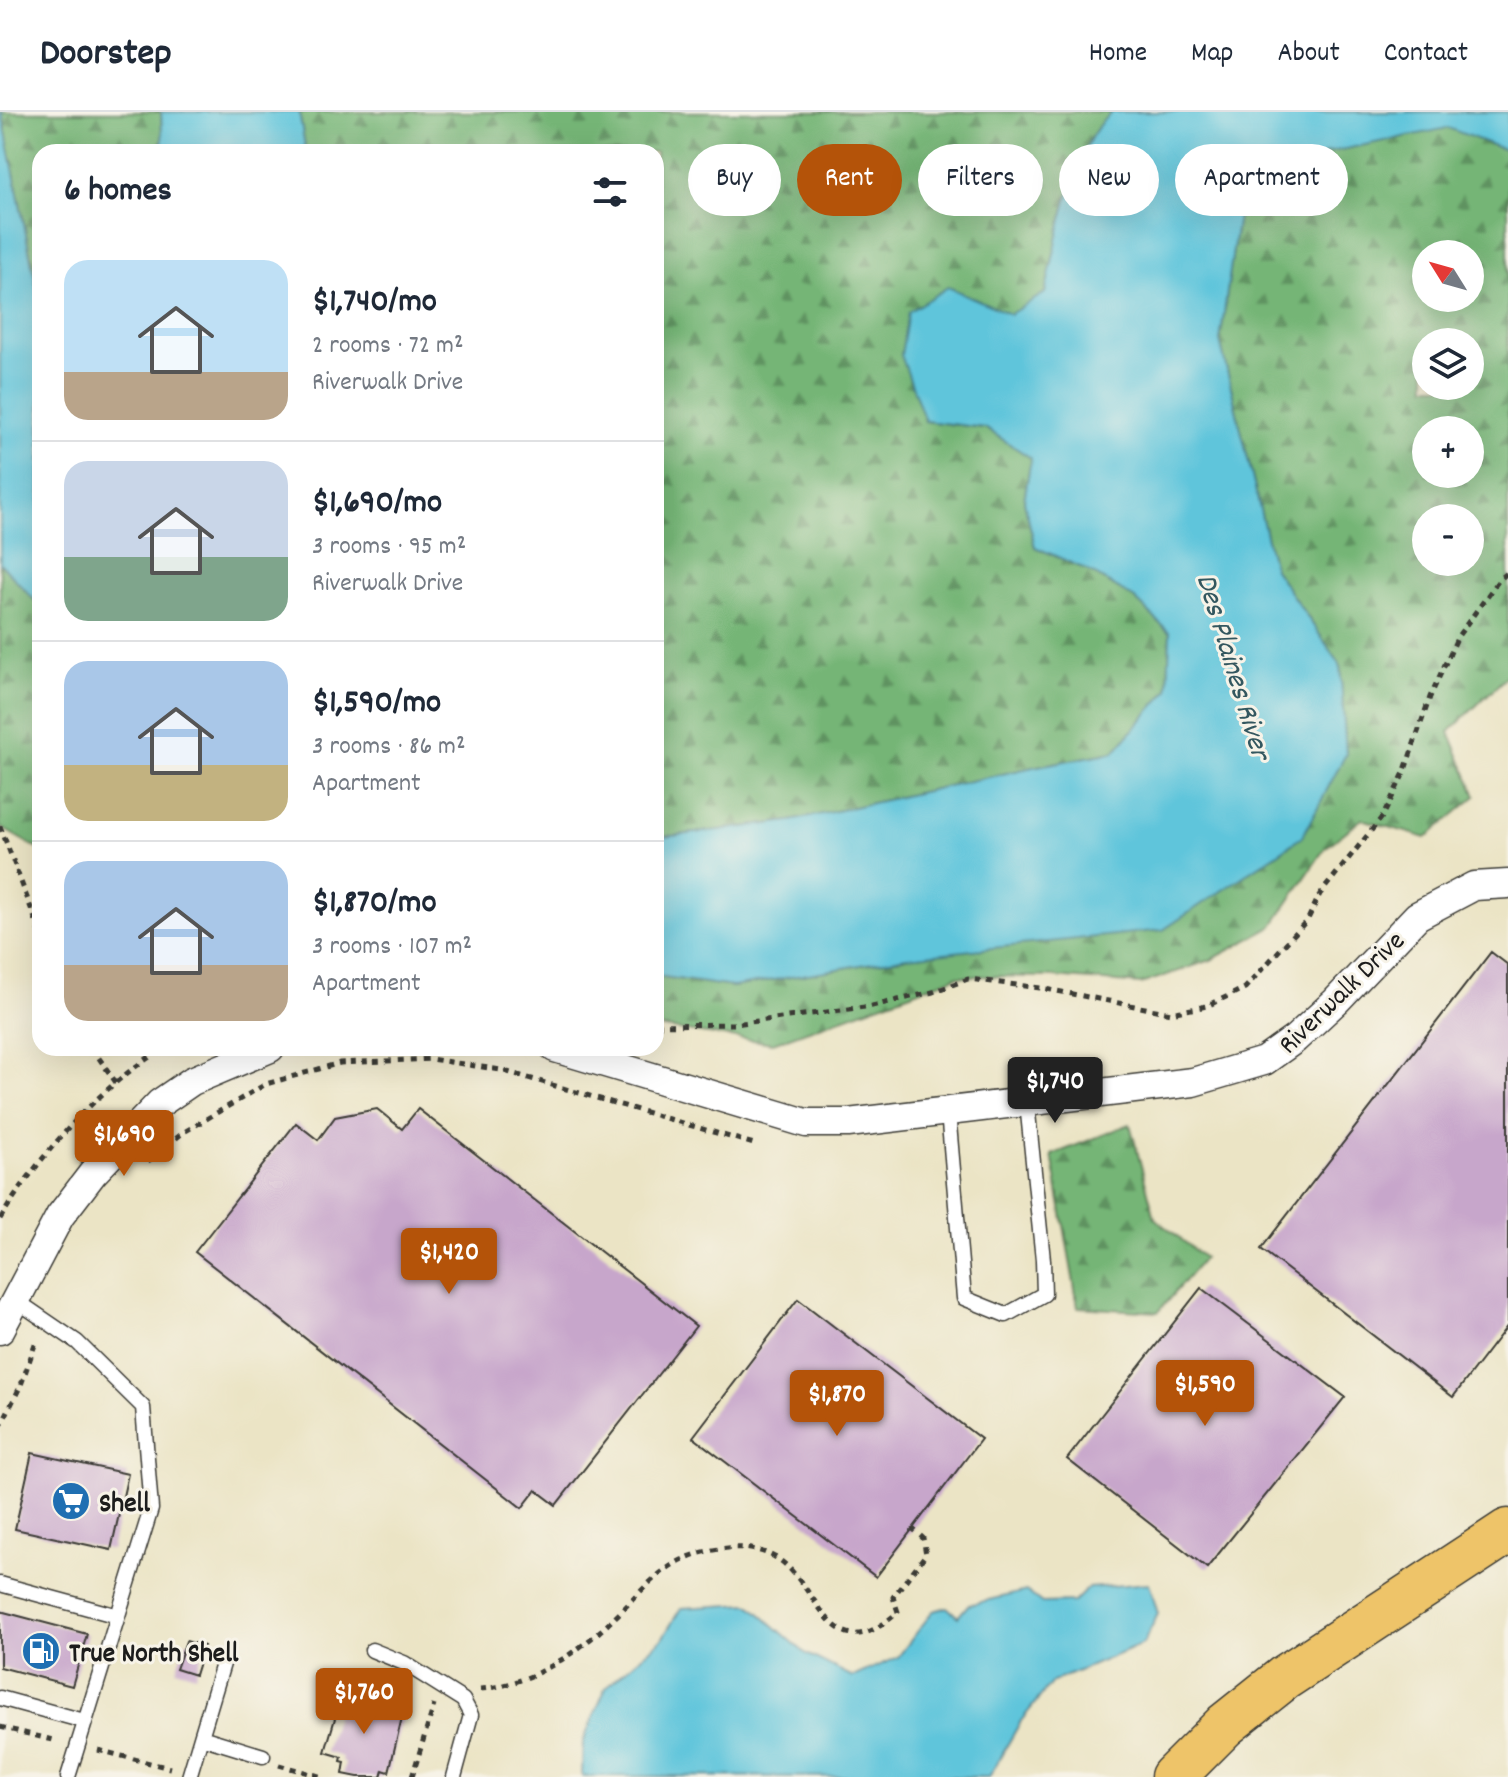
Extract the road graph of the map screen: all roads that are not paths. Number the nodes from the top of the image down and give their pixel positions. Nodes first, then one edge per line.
1 (1508, 884) edge
2 (251, 1056) edge
3 (583, 1056) edge
4 (1027, 1103) junction
5 (948, 1112) junction
6 (7, 1296) edge
7 (0, 1330) edge
8 (1508, 1531) edge
9 (0, 1584) edge
10 (118, 1616) junction
11 (372, 1650) dead end
12 (225, 1657) dead end
13 (1284, 1678) junction
14 (0, 1698) edge
15 (84, 1721) junction
16 (201, 1737) junction
17 (263, 1756) dead end
18 (68, 1777) edge
19 (189, 1777) edge
20 (454, 1777) edge
21 (1147, 1777) edge
22 (1173, 1777) edge

1 - 4 street, Riverwalk Drive
2 - 6 street
3 - 5 street, Riverwalk Drive
4 - 5 street, Riverwalk Drive
4 - 5 lane
6 - 7 street
6 - 10 lane
8 - 13 main road
9 - 10 lane
10 - 15 lane
11 - 20 lane
12 - 16 lane
13 - 21 main road
13 - 22 main road
14 - 15 lane
15 - 18 lane
16 - 17 lane
16 - 19 lane

